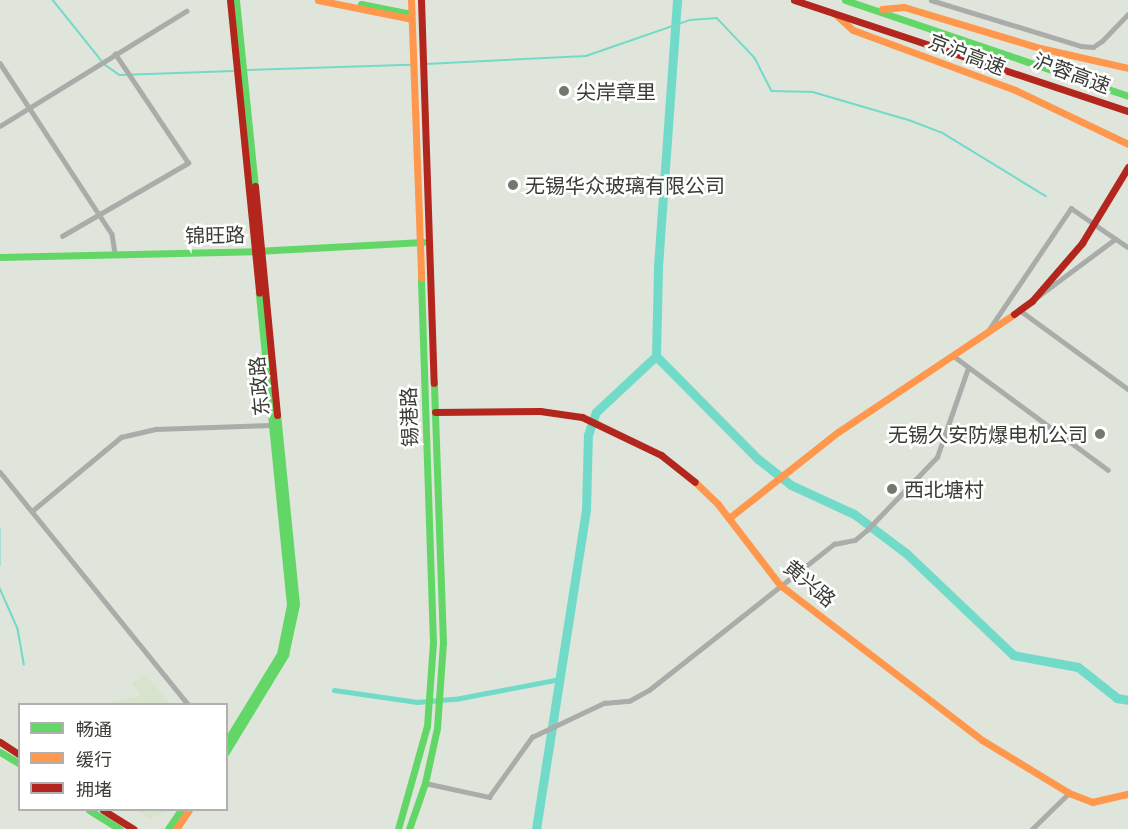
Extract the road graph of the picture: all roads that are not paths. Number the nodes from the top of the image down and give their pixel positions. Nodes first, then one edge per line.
1 (230, 0) edge
2 (236, 0) edge
3 (318, 0) edge
4 (342, 0) edge
5 (411, 0) edge
6 (421, 0) edge
7 (794, 0) edge
8 (845, 0) edge
9 (931, 0) edge
10 (875, 9) junction
11 (186, 11) dead end
12 (833, 12) junction
13 (1128, 14) edge
14 (411, 16) junction
15 (115, 54) junction
16 (0, 63) edge
17 (1128, 68) edge
18 (240, 71) junction
19 (1128, 96) edge
20 (28, 109) junction
21 (1128, 111) edge
22 (0, 126) edge
23 (1128, 144) edge
24 (1128, 167) edge
25 (99, 215) junction
26 (62, 236) dead end
27 (1116, 239) junction
28 (430, 241) junction
29 (420, 242) junction
30 (1128, 247) edge
31 (258, 251) junction
32 (115, 253) junction
33 (0, 256) edge
34 (1032, 301) junction
35 (1021, 311) junction
36 (985, 336) junction
37 (955, 357) junction
38 (968, 368) junction
39 (1128, 389) edge
40 (435, 412) junction
41 (276, 425) junction
42 (1108, 470) dead end
43 (0, 472) edge
44 (32, 511) junction
45 (729, 518) junction
46 (780, 585) junction
47 (186, 703) edge
48 (228, 739) edge
49 (0, 742) edge
50 (2, 749) edge
51 (228, 749) edge
52 (18, 753) edge
53 (18, 762) edge
54 (425, 783) junction
55 (1068, 793) junction
56 (1128, 794) edge
57 (91, 811) edge
58 (105, 811) edge
59 (180, 811) edge
60 (188, 811) edge
61 (120, 829) edge
62 (133, 829) edge
63 (168, 829) edge
64 (176, 829) edge
65 (398, 829) edge
66 (409, 829) edge
67 (1032, 829) edge

1 - 18 main road, 东政路
2 - 18 main road, 东政路
3 - 14 main road
4 - 14 main road
5 - 14 main road, 锡港路
6 - 28 main road, 锡港路
7 - 12 main road, 京沪高速
8 - 10 main road, 京沪高速
9 - 13 street
10 - 17 main road, 京沪高速
10 - 19 main road, 沪蓉高速
11 - 15 street
12 - 21 main road, 沪蓉高速
12 - 23 main road, 京沪高速
14 - 29 main road, 锡港路
15 - 20 street
15 - 25 street
16 - 20 street
18 - 31 main road, 东政路
20 - 22 street
20 - 25 street
24 - 34 main road
25 - 26 street
25 - 32 street
27 - 30 street
27 - 34 street
27 - 36 street
28 - 29 main road, 锦旺路
28 - 40 main road, 锡港路
29 - 31 main road, 锦旺路
29 - 65 main road, 锡港路
31 - 32 main road, 锦旺路
31 - 41 main road, 东政路
32 - 33 main road, 锦旺路
34 - 35 main road
35 - 36 main road
35 - 39 street
36 - 37 main road
37 - 38 street
37 - 45 main road
38 - 42 street
38 - 46 street
40 - 45 main road, 黄兴路
40 - 54 main road, 锡港路
41 - 44 street
41 - 48 main road, 东政路
41 - 51 main road, 东政路
43 - 44 street
44 - 47 street
45 - 46 main road, 黄兴路
46 - 54 street
46 - 55 main road, 黄兴路
49 - 50 main road
50 - 52 main road
50 - 53 main road
54 - 66 main road, 锡港路
55 - 56 main road, 黄兴路
55 - 67 street
57 - 61 main road
58 - 62 main road
59 - 63 main road
60 - 64 main road

